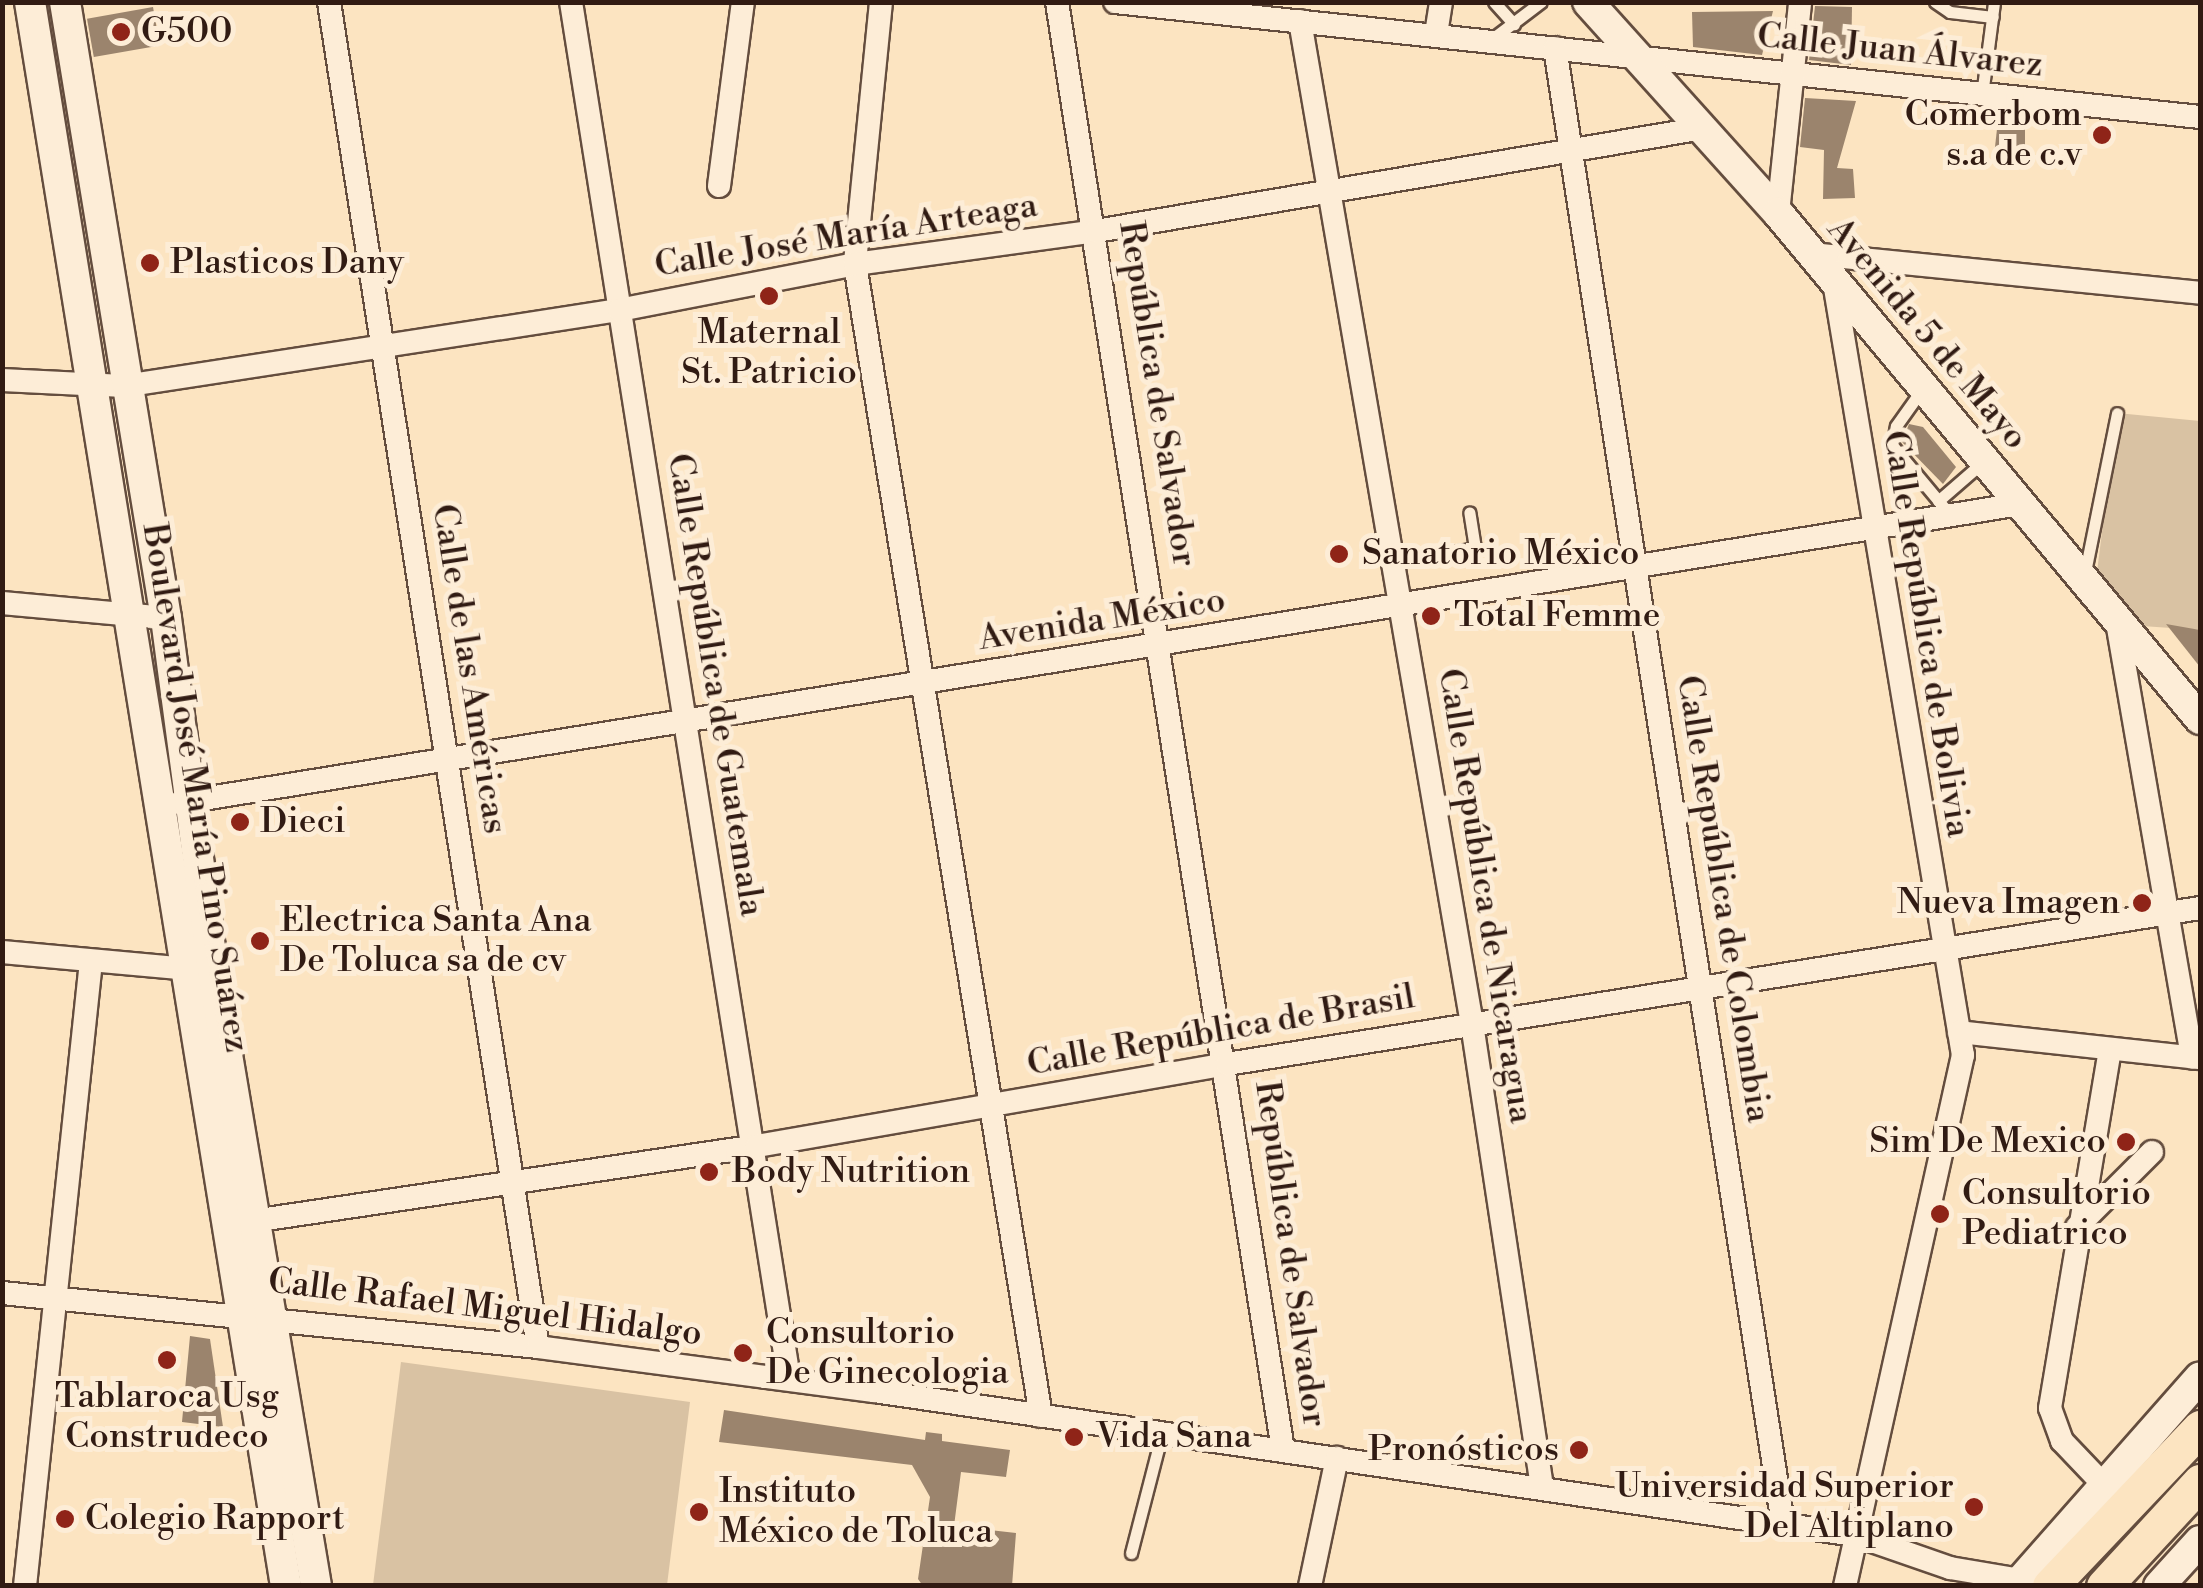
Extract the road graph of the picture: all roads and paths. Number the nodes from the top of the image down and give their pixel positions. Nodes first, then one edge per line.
1 (30, 2) edge
2 (65, 2) edge
3 (329, 2) edge
4 (571, 2) edge
5 (743, 2) edge
6 (881, 2) edge
7 (1057, 2) edge
8 (1441, 2) edge
9 (1494, 2) edge
10 (1541, 2) edge
11 (1588, 2) edge
12 (1800, 2) edge
13 (1935, 2) edge
14 (1994, 2) edge
15 (1125, 3) edge
16 (1288, 14) edge
17 (1992, 17) junction
18 (1514, 24) junction
19 (1436, 34) junction
20 (1492, 39) junction
21 (1555, 48) junction
22 (1635, 54) junction
23 (1792, 76) junction
24 (82, 94) junction
25 (1982, 95) junction
26 (44, 98) junction
27 (2200, 117) edge
28 (1697, 128) junction
29 (1572, 149) junction
30 (719, 186) dead end
31 (1334, 188) junction
32 (1778, 213) junction
33 (1096, 231) junction
34 (1812, 254) junction
35 (855, 264) junction
36 (1834, 279) junction
37 (2200, 293) edge
38 (619, 310) junction
39 (380, 343) junction
40 (2, 380) edge
41 (88, 386) junction
42 (124, 386) junction
43 (1922, 388) junction
44 (2117, 412) dead end
45 (1984, 462) junction
46 (2020, 504) junction
47 (1946, 509) junction
48 (1469, 512) dead end
49 (1873, 532) junction
50 (1395, 562) junction
51 (1637, 569) junction
52 (2083, 581) junction
53 (2, 603) edge
54 (1402, 608) junction
55 (131, 617) junction
56 (166, 618) junction
57 (2117, 622) junction
58 (1161, 648) junction
59 (924, 682) junction
60 (2200, 719) edge
61 (686, 722) junction
62 (449, 762) junction
63 (193, 800) junction
64 (159, 806) junction
65 (2200, 908) edge
66 (2167, 914) junction
67 (2, 952) edge
68 (1942, 952) junction
69 (91, 961) junction
70 (200, 971) junction
71 (1702, 990) junction
72 (1472, 1024) junction
73 (1959, 1032) junction
74 (2110, 1048) junction
75 (2196, 1058) edge
76 (1227, 1064) junction
77 (992, 1106) junction
78 (757, 1146) junction
79 (2152, 1152) dead end
80 (516, 1178) junction
81 (254, 1221) junction
82 (2078, 1227) junction
83 (2, 1293) edge
84 (55, 1298) junction
85 (257, 1316) junction
86 (538, 1346) junction
87 (2200, 1377) edge
88 (789, 1379) junction
89 (1040, 1416) junction
90 (2200, 1428) edge
91 (1162, 1434) junction
92 (1283, 1450) junction
93 (1337, 1458) junction
94 (2200, 1482) edge
95 (2102, 1483) junction
96 (1542, 1487) junction
97 (1783, 1525) junction
98 (1855, 1535) junction
99 (2200, 1541) edge
100 (1132, 1553) dead end
101 (2029, 1584) edge
102 (25, 1586) edge
103 (286, 1586) edge
104 (316, 1586) edge
105 (1310, 1586) edge
106 (1845, 1586) edge
107 (2104, 1586) edge
108 (2159, 1586) edge

1 - 26 main road, Boulevard José María Pino Suárez
2 - 24 main road, Boulevard José María Pino Suárez
3 - 39 street, Calle de las Américas
4 - 38 street, Calle República de Guatemala
5 - 30 street
6 - 35 street
7 - 33 street, República de Salvador
8 - 19 street
9 - 18 lane
10 - 18 lane
11 - 22 main road, Avenida 5 de Mayo
12 - 23 street
13 - 17 lane
14 - 17 lane
15 - 16 street, Calle Juan Álvarez
16 - 19 street, Calle Juan Álvarez
16 - 31 street, Calle República de Nicaragua
17 - 25 lane
18 - 20 lane
19 - 20 street, Calle Juan Álvarez
20 - 21 street, Calle Juan Álvarez
21 - 22 street, Calle Juan Álvarez
21 - 29 street, Calle República de Colombia
22 - 23 street, Calle Juan Álvarez
22 - 28 main road, Avenida 5 de Mayo
23 - 25 street, Calle Juan Álvarez
23 - 32 street
24 - 26 main road
24 - 42 main road, Boulevard José María Pino Suárez
25 - 27 street, Calle Juan Álvarez
26 - 41 main road, Boulevard José María Pino Suárez
28 - 29 street, Calle José María Arteaga
28 - 32 main road, Avenida 5 de Mayo
29 - 31 street, Calle José María Arteaga
29 - 51 street, Calle República de Colombia
31 - 33 street, Calle José María Arteaga
31 - 50 street, Calle República de Nicaragua
32 - 34 main road, Avenida 5 de Mayo
33 - 35 street, Calle José María Arteaga
33 - 58 street, República de Salvador
34 - 36 main road, Avenida 5 de Mayo
34 - 37 street
35 - 38 street, Calle José María Arteaga
35 - 59 street
36 - 43 main road, Avenida 5 de Mayo
36 - 49 street, Calle República de Bolivia
38 - 39 street, Calle José María Arteaga
38 - 61 street, Calle República de Guatemala
39 - 42 street, Calle José María Arteaga
39 - 62 street, Calle de las Américas
40 - 41 street, Calle José María Arteaga
41 - 42 street, Calle José María Arteaga
41 - 55 main road, Boulevard José María Pino Suárez
42 - 56 main road, Boulevard José María Pino Suárez
43 - 45 main road, Avenida 5 de Mayo
43 - 47 lane
44 - 52 lane
45 - 46 main road, Avenida 5 de Mayo
45 - 47 lane
46 - 47 street, Avenida México
46 - 52 main road, Avenida 5 de Mayo
47 - 49 street, Avenida México
48 - 50 lane
49 - 51 street, Avenida México
49 - 68 street, Calle República de Bolivia
50 - 54 street, Calle República de Nicaragua
51 - 54 street, Avenida México
51 - 71 street, Calle República de Colombia
52 - 57 main road, Avenida 5 de Mayo
53 - 55 street
54 - 58 street, Avenida México
54 - 72 street, Calle República de Nicaragua
55 - 56 street
55 - 64 main road, Boulevard José María Pino Suárez
56 - 63 main road, Boulevard José María Pino Suárez
57 - 60 main road, Avenida 5 de Mayo
57 - 66 street
58 - 59 street, Avenida México
58 - 76 street, República de Salvador
59 - 61 street, Avenida México
59 - 77 street
61 - 62 street, Avenida México
61 - 78 street, Calle República de Guatemala
62 - 63 street, Avenida México
62 - 80 street, Calle de las Américas
63 - 64 street, Avenida México
63 - 70 main road, Boulevard José María Pino Suárez
64 - 70 main road, Boulevard José María Pino Suárez
65 - 66 street, Calle República de Brasil
66 - 68 street, Calle República de Brasil
66 - 75 street
67 - 69 street
68 - 71 street, Calle República de Brasil
68 - 73 street, Calle República de Bolivia
69 - 70 street
69 - 84 street
70 - 81 main road, Boulevard José María Pino Suárez
70 - 85 main road, Boulevard José María Pino Suárez
71 - 72 street, Calle República de Brasil
71 - 97 street, Calle República de Colombia
72 - 76 street, Calle República de Brasil
72 - 96 street, Calle República de Nicaragua
73 - 74 street
73 - 98 street, Calle República de Bolivia
74 - 75 street
74 - 82 street
76 - 77 street, Calle República de Brasil
76 - 92 street, República de Salvador
77 - 78 street, Calle República de Brasil
77 - 89 street
78 - 80 street, Calle República de Brasil
78 - 88 street, Calle República de Guatemala
79 - 82 street
80 - 81 street, Calle República de Brasil
80 - 86 street, Calle de las Américas
81 - 85 main road, Boulevard José María Pino Suárez
82 - 95 street
83 - 84 street, Calle Rafael Miguel Hidalgo
84 - 85 street, Calle Rafael Miguel Hidalgo
84 - 102 street
85 - 86 street, Calle Rafael Miguel Hidalgo
85 - 103 main road, Boulevard José María Pino Suárez
85 - 104 main road, Boulevard José María Pino Suárez
86 - 88 street, Calle Rafael Miguel Hidalgo
87 - 95 main road
88 - 89 street, Calle Rafael Miguel Hidalgo
89 - 91 street, Calle Rafael Miguel Hidalgo
90 - 101 highway
91 - 92 street, Calle Rafael Miguel Hidalgo
91 - 100 lane
92 - 93 street, Calle Rafael Miguel Hidalgo
93 - 96 street, Calle Rafael Miguel Hidalgo
93 - 105 street
94 - 107 highway
95 - 101 main road
96 - 97 street, Calle Rafael Miguel Hidalgo
97 - 98 street, Calle Rafael Miguel Hidalgo
98 - 101 street, Calle Rafael Miguel Hidalgo
98 - 106 street, Calle República de Bolivia
99 - 108 main road

